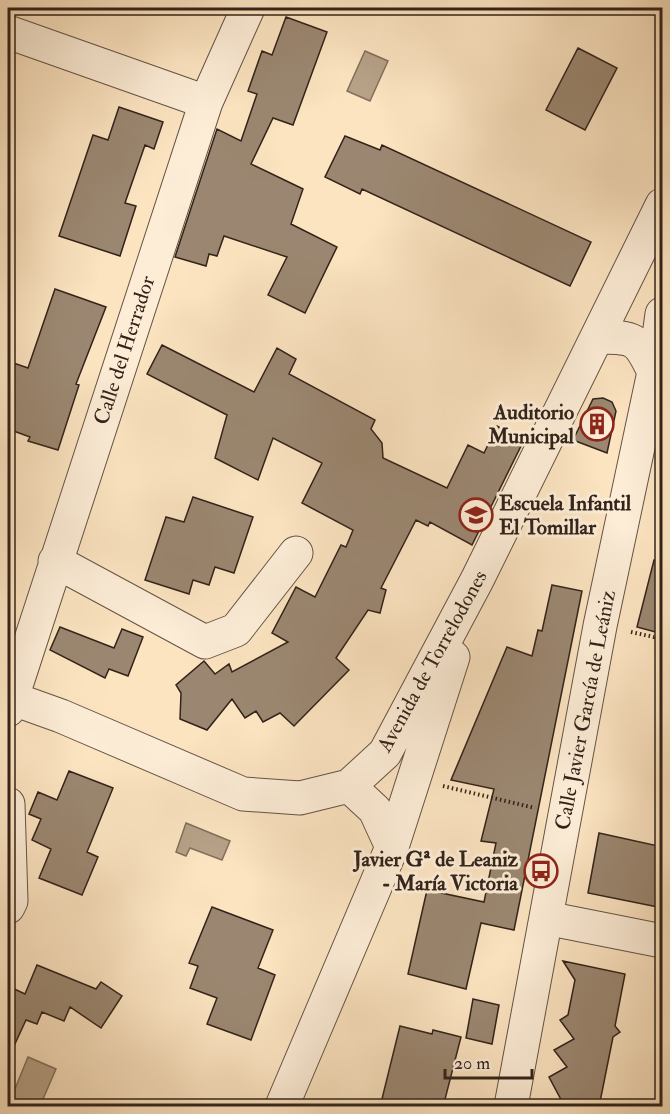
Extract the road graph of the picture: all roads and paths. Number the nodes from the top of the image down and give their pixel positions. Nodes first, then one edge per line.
1 (248, 8) edge
2 (8, 32) edge
3 (206, 102) junction
4 (663, 205) edge
5 (663, 314) edge
6 (597, 337) junction
7 (654, 372) junction
8 (297, 553) dead end
9 (55, 561) junction
10 (477, 580) junction
11 (8, 701) edge
12 (422, 754) junction
13 (349, 786) junction
14 (8, 804) edge
15 (565, 816) junction
16 (392, 847) junction
17 (8, 908) edge
18 (546, 918) junction
19 (663, 941) edge
20 (282, 1107) edge
21 (511, 1107) edge

1 - 3 street, Calle del Herrador
2 - 3 street
3 - 9 street, Calle del Herrador
4 - 6 street, Avenida de Torrelodones
5 - 7 street, Calle Javier García de Leániz
6 - 7 street
6 - 10 street, Avenida de Torrelodones
7 - 15 street, Calle Javier García de Leániz
8 - 9 street
9 - 11 street, Calle del Herrador
10 - 12 street
10 - 13 street, Avenida de Torrelodones
11 - 13 street, Avenida de Torrelodones
12 - 15 path
12 - 16 street
13 - 16 street
14 - 17 street
15 - 18 street, Calle Javier García de Leániz
16 - 20 street
18 - 19 street
18 - 21 street, Calle Javier García de Leániz

